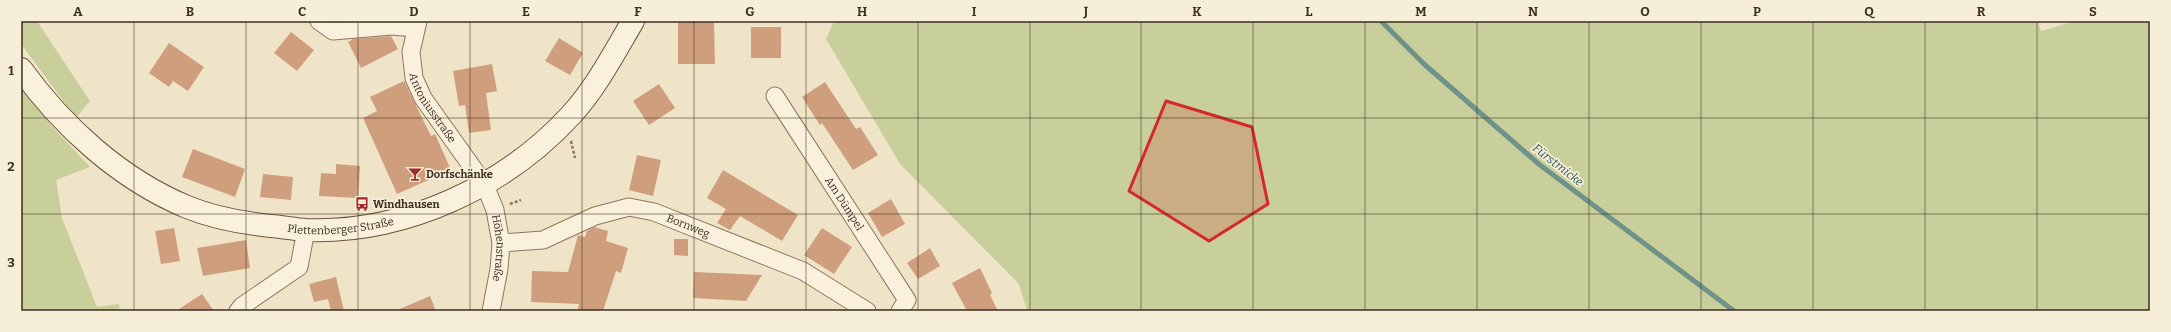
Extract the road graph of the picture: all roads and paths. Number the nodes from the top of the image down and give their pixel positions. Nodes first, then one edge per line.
1 (319, 21) edge
2 (633, 21) edge
3 (416, 25) edge
4 (21, 69) edge
5 (775, 96) dead end
6 (484, 185) junction
7 (306, 230) junction
8 (501, 243) junction
9 (238, 311) edge
10 (492, 311) edge
11 (867, 311) edge
12 (900, 311) edge

1 - 3 street
2 - 6 main road, Plettenberger Straße
3 - 6 street, Antoniusstraße
4 - 7 main road, Plettenberger Straße
5 - 12 street, Am Dümpel
6 - 7 main road, Plettenberger Straße
6 - 8 street, Höhenstraße
7 - 9 street
8 - 10 street, Höhenstraße
8 - 11 street, Bornweg

